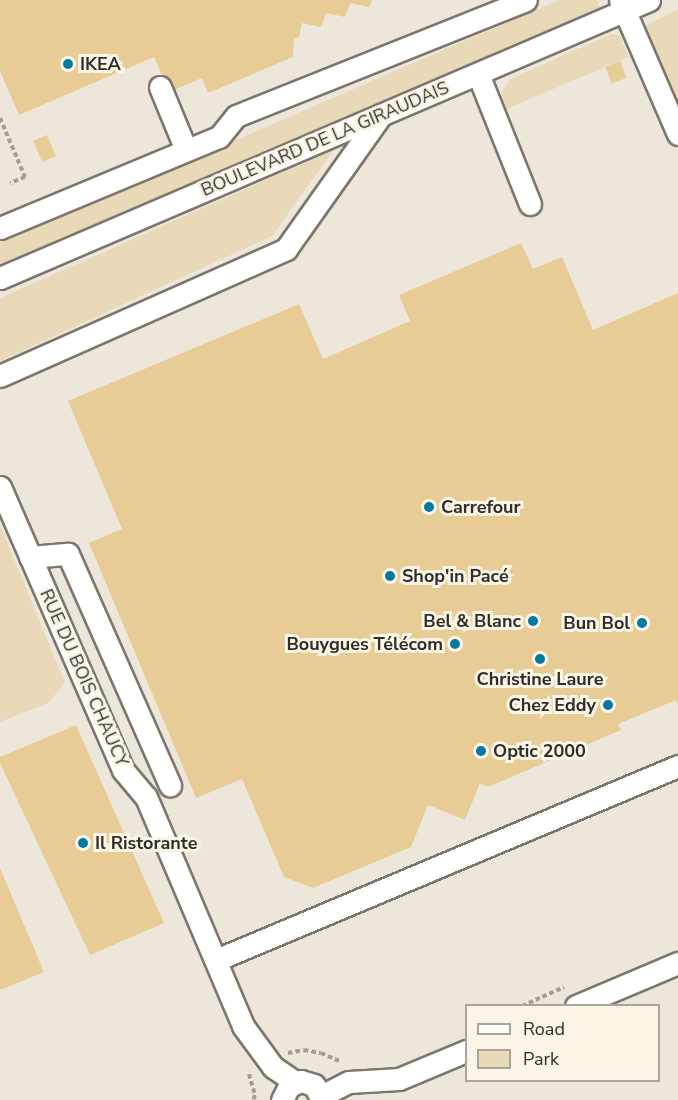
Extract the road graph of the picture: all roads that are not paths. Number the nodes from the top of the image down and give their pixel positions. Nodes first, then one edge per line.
1 (526, 0) edge
2 (649, 0) edge
3 (622, 5) edge
4 (478, 74) junction
5 (160, 87) dead end
6 (382, 115) junction
7 (678, 134) edge
8 (186, 150) junction
9 (530, 204) dead end
10 (0, 228) edge
11 (0, 278) edge
12 (0, 376) edge
13 (0, 487) edge
14 (30, 557) junction
15 (678, 766) edge
16 (170, 785) dead end
17 (216, 960) junction
18 (678, 963) edge
19 (578, 1004) edge
20 (465, 1051) edge
21 (295, 1082) junction
22 (322, 1098) edge
23 (282, 1100) edge

1 - 8 lane
2 - 3 lane, BOULEVARD DE LA GIRAUDAIS
3 - 4 lane, BOULEVARD DE LA GIRAUDAIS
3 - 7 lane
4 - 6 lane, BOULEVARD DE LA GIRAUDAIS
4 - 9 lane
5 - 8 lane
6 - 11 lane, BOULEVARD DE LA GIRAUDAIS
6 - 12 lane
8 - 10 lane
13 - 14 lane, RUE DU BOIS CHAUCY
14 - 16 lane
14 - 17 lane, RUE DU BOIS CHAUCY
15 - 17 lane
17 - 21 lane, RUE DU BOIS CHAUCY
18 - 19 lane
20 - 22 lane
21 - 22 lane, RUE DU BOIS CHAUCY
21 - 23 lane

